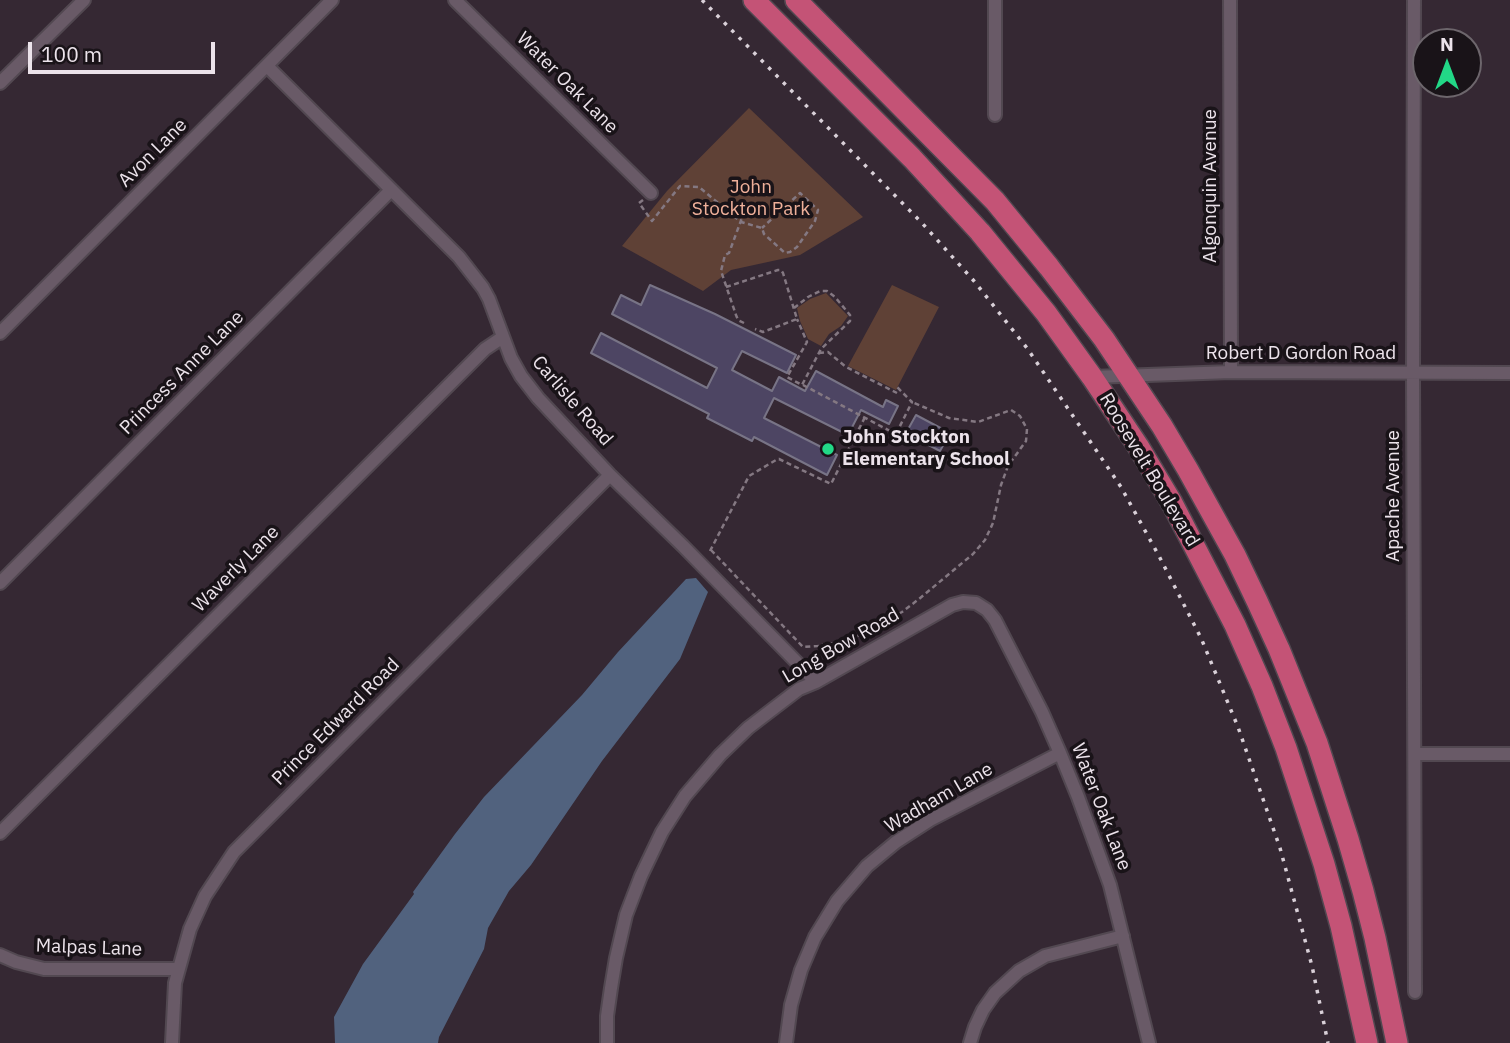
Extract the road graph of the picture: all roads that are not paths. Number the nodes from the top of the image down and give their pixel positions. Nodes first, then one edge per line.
1 (84, 0) edge
2 (332, 0) edge
3 (455, 0) edge
4 (754, 0) edge
5 (796, 0) edge
6 (995, 0) edge
7 (1230, 0) edge
8 (1414, 0) edge
9 (267, 66) junction
10 (0, 83) edge
11 (995, 116) dead end
12 (391, 190) junction
13 (651, 193) road end
14 (0, 332) edge
15 (503, 337) junction
16 (1231, 372) junction
17 (1413, 372) junction
18 (1510, 373) edge
19 (1129, 375) junction
20 (1093, 377) junction
21 (610, 475) junction
22 (0, 583) edge
23 (976, 603) joint
24 (816, 682) junction
25 (1060, 753) junction
26 (1415, 754) junction
27 (1510, 754) edge
28 (0, 833) edge
29 (1123, 936) junction
30 (0, 956) edge
31 (179, 969) junction
32 (1415, 992) dead end
33 (172, 1043) edge
34 (607, 1043) edge
35 (786, 1043) edge
36 (970, 1043) edge
37 (1149, 1043) edge
38 (1367, 1043) edge
39 (1397, 1043) edge

1 - 10 street
2 - 9 street, Avon Lane
3 - 13 street, Water Oak Lane
4 - 20 highway, Roosevelt Boulevard
5 - 19 highway, Roosevelt Boulevard
6 - 11 street
7 - 16 street, Algonquin Avenue
8 - 17 street, Apache Avenue
9 - 12 street, Carlisle Road
9 - 14 street, Avon Lane
12 - 15 street, Carlisle Road
12 - 22 street, Princess Anne Lane
15 - 21 street, Carlisle Road
15 - 28 street, Waverly Lane
16 - 17 street, Robert D Gordon Road
16 - 19 street, Robert D Gordon Road
17 - 18 street, Robert D Gordon Road
17 - 26 street, Apache Avenue
19 - 20 street, Robert D Gordon Road
19 - 39 highway, Roosevelt Boulevard
20 - 38 highway, Roosevelt Boulevard
21 - 24 street, Carlisle Road
21 - 31 street, Prince Edward Road
23 - 24 street, Long Bow Road
23 - 25 street, Water Oak Lane
24 - 34 street, Long Bow Road
25 - 29 street, Water Oak Lane
25 - 35 street, Wadham Lane
26 - 27 street
26 - 32 street, Apache Avenue
29 - 36 street
29 - 37 street, Water Oak Lane
30 - 31 street, Malpas Lane
31 - 33 street, Prince Edward Road

